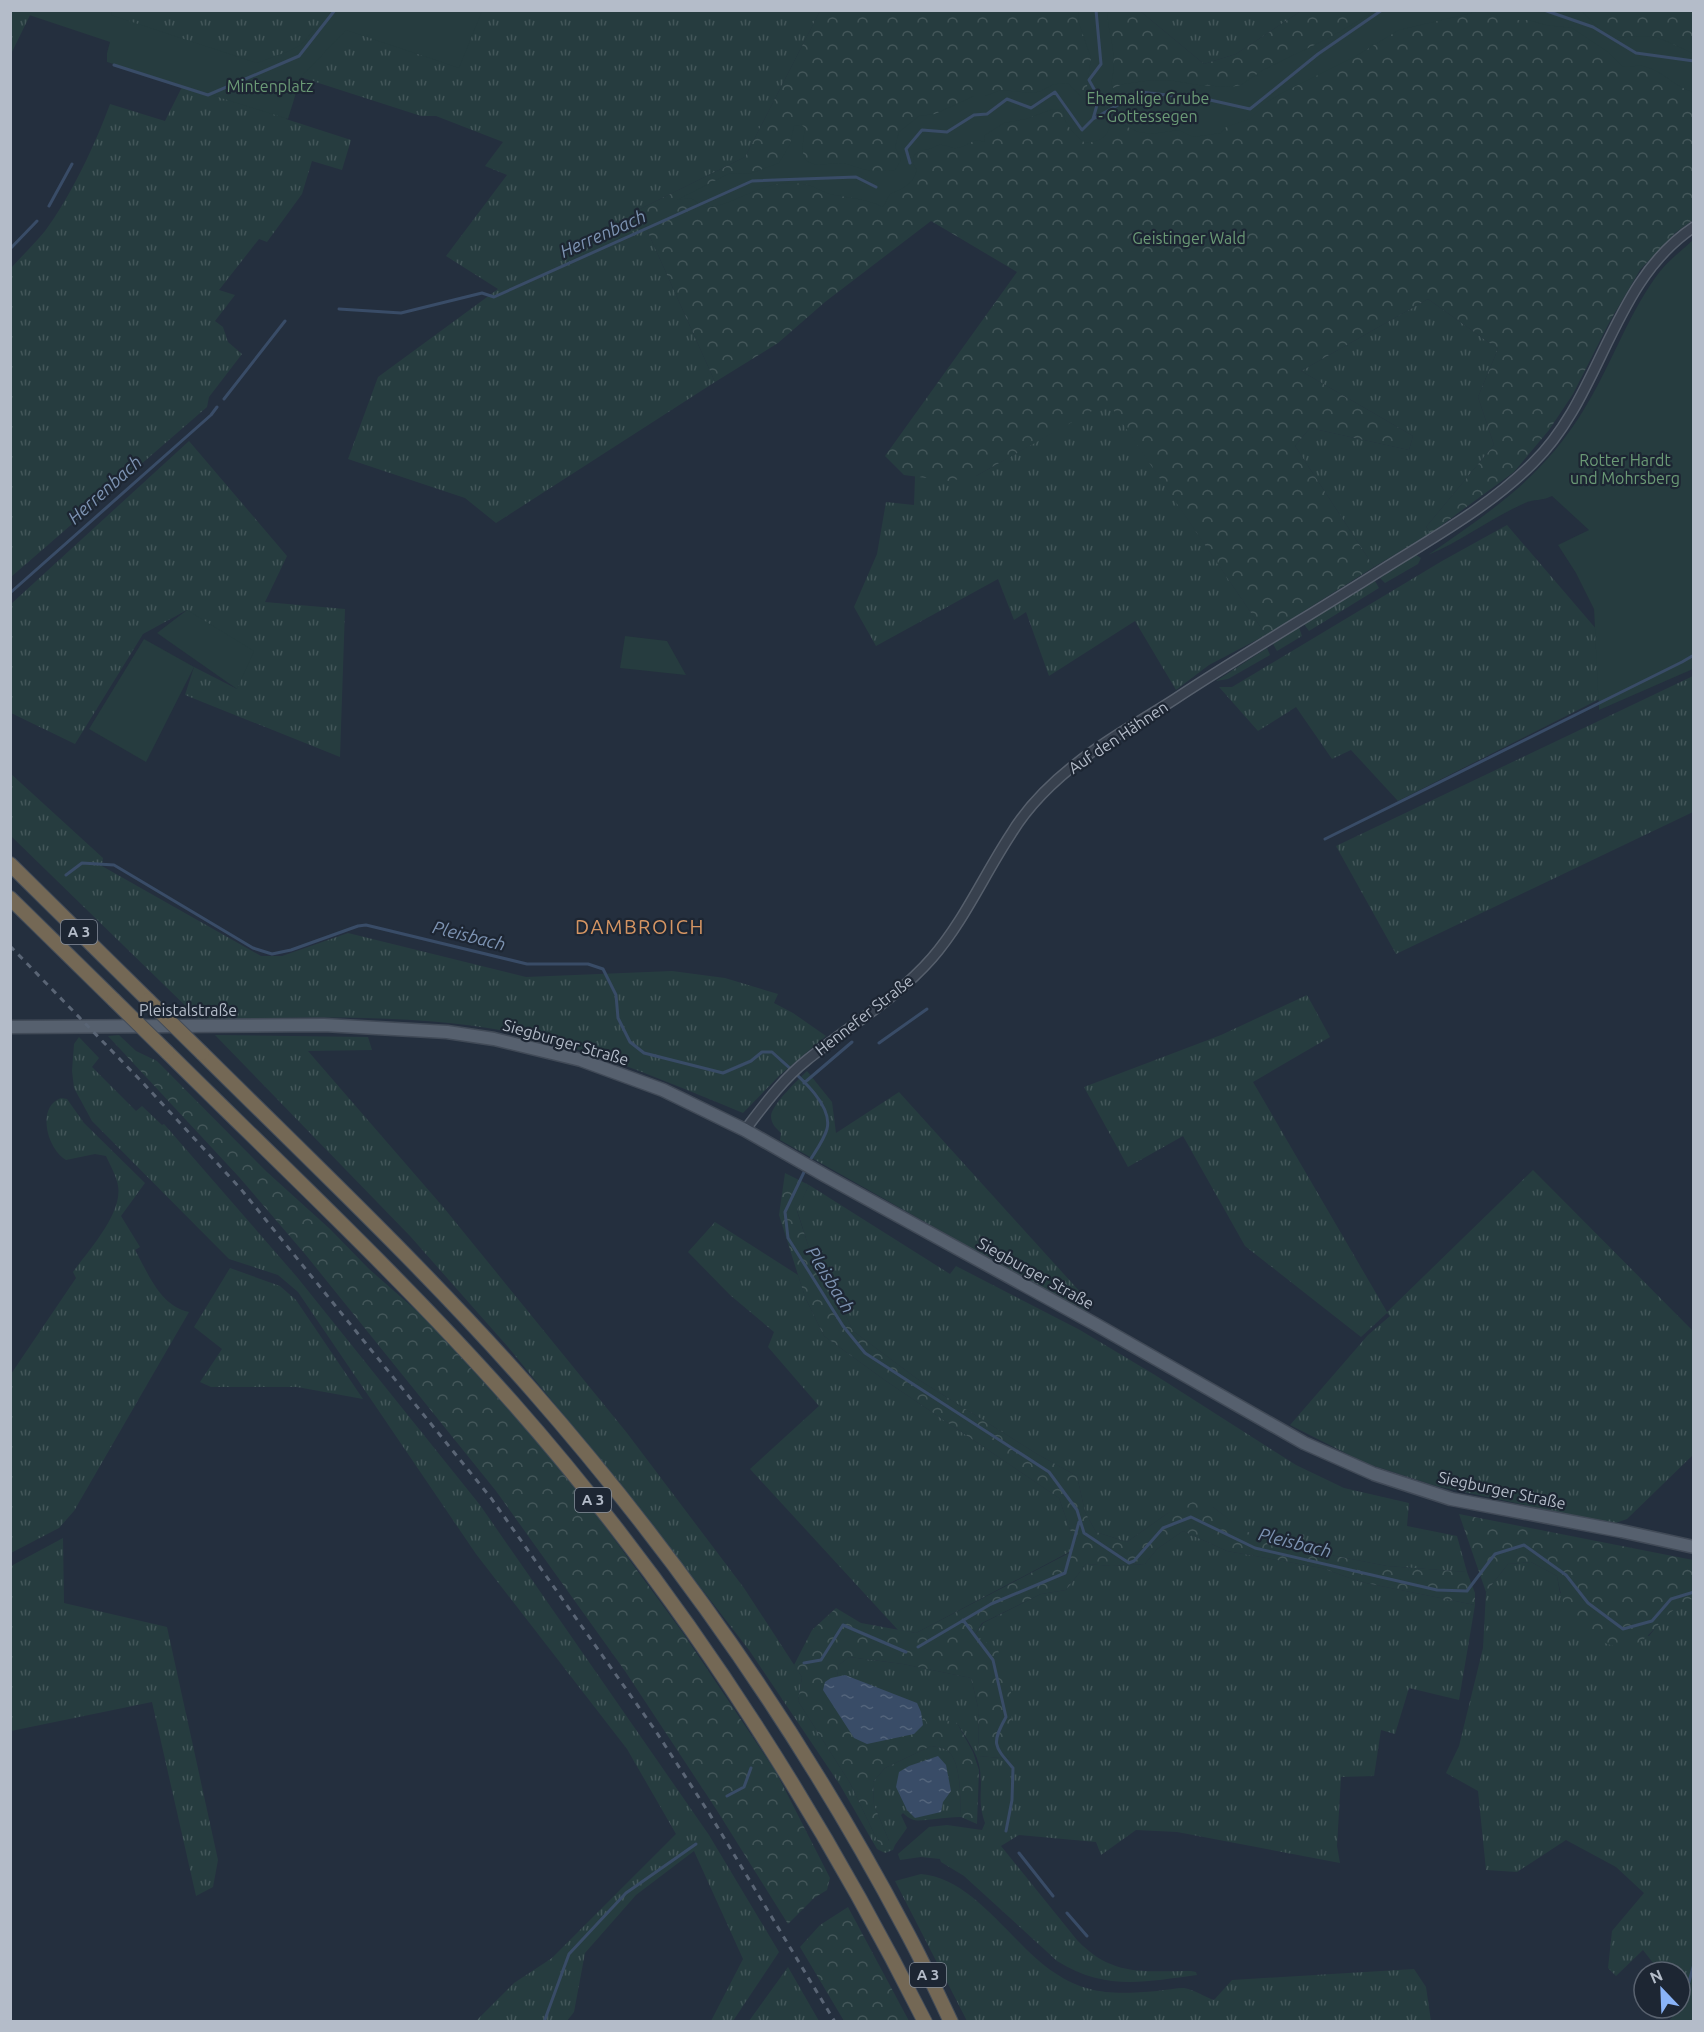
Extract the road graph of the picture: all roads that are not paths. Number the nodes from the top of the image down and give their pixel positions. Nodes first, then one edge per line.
1 (1694, 227) edge
2 (1012, 831) joint
3 (10, 864) edge
4 (10, 898) edge
5 (10, 1027) edge
6 (365, 1027) joint
7 (745, 1130) junction
8 (1694, 1546) edge
9 (925, 2022) edge
10 (951, 2022) edge

1 - 2 street, Auf den Hähnen
2 - 7 street, Hennefer Straße
3 - 10 highway, A 3, bridge
4 - 9 highway, A 3, bridge
5 - 6 main road, Pleistalstraße
6 - 7 main road, Siegburger Straße
7 - 8 main road, Siegburger Straße

